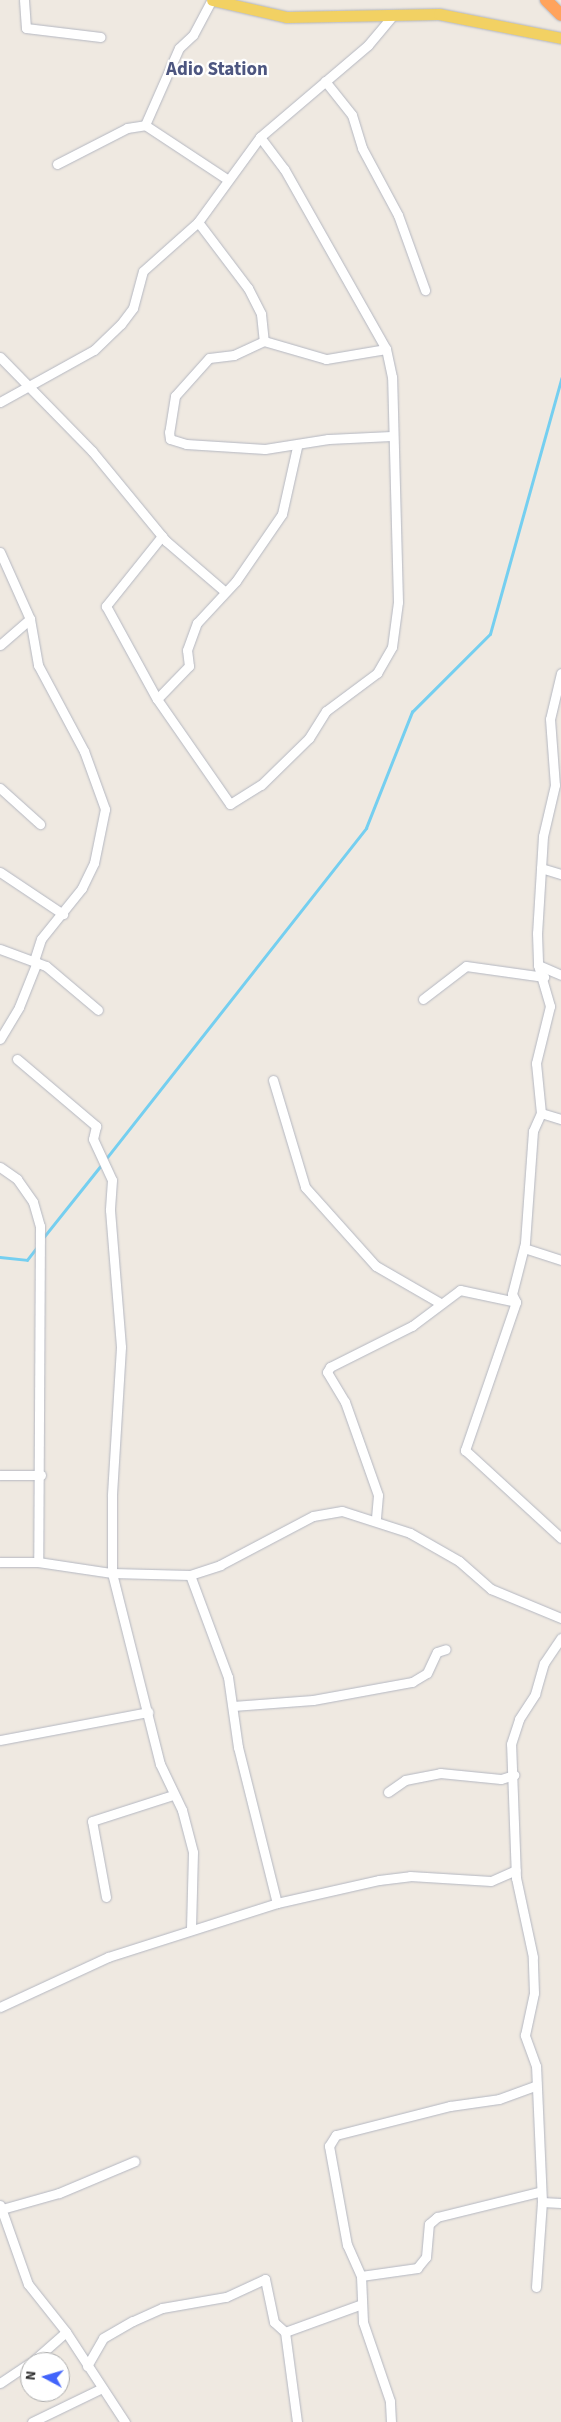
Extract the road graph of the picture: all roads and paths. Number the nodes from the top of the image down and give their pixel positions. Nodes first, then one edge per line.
1 (24, 0) edge
2 (212, 0) edge
3 (546, 0) edge
4 (393, 15) junction
5 (561, 15) edge
6 (100, 37) dead end
7 (561, 38) edge
8 (325, 81) junction
9 (145, 125) junction
10 (260, 136) junction
11 (57, 164) dead end
12 (227, 179) junction
13 (198, 222) junction
14 (425, 290) dead end
15 (264, 341) junction
16 (386, 349) junction
17 (0, 357) edge
18 (30, 387) junction
19 (0, 402) edge
20 (392, 436) junction
21 (297, 447) junction
22 (162, 536) junction
23 (0, 552) edge
24 (223, 590) junction
25 (30, 619) junction
26 (0, 645) edge
27 (561, 673) edge
28 (157, 699) junction
29 (557, 762) edge
30 (0, 788) edge
31 (40, 824) dead end
32 (541, 868) junction
33 (0, 872) edge
34 (561, 874) edge
35 (63, 914) junction
36 (0, 949) edge
37 (36, 961) junction
38 (538, 965) junction
39 (530, 975) junction
40 (561, 975) edge
41 (544, 977) junction
42 (423, 999) dead end
43 (98, 1010) dead end
44 (0, 1039) edge
45 (17, 1059) dead end
46 (273, 1080) dead end
47 (540, 1113) junction
48 (561, 1119) edge
49 (0, 1167) edge
50 (524, 1248) junction
51 (561, 1260) edge
52 (516, 1302) junction
53 (440, 1303) junction
54 (0, 1475) edge
55 (40, 1475) junction
56 (376, 1518) junction
57 (561, 1538) edge
58 (0, 1562) edge
59 (38, 1562) junction
60 (112, 1573) junction
61 (190, 1574) junction
62 (561, 1618) edge
63 (561, 1638) edge
64 (446, 1649) dead end
65 (233, 1706) junction
66 (148, 1712) junction
67 (0, 1740) edge
68 (514, 1775) junction
69 (388, 1792) dead end
70 (173, 1796) junction
71 (516, 1870) junction
72 (106, 1897) dead end
73 (277, 1903) junction
74 (191, 1929) junction
75 (0, 2007) edge
76 (535, 2086) junction
77 (135, 2161) dead end
78 (539, 2192) junction
79 (542, 2202) junction
80 (561, 2202) edge
81 (1, 2207) edge
82 (361, 2276) junction
83 (536, 2287) dead end
84 (362, 2304) junction
85 (66, 2332) junction
86 (285, 2332) junction
87 (43, 2352) edge
88 (87, 2366) junction
89 (20, 2370) edge
90 (0, 2383) edge
91 (102, 2388) junction
92 (32, 2422) edge
93 (125, 2422) edge
94 (297, 2422) edge
95 (391, 2422) edge

1 - 6 street
2 - 4 main road
2 - 9 street
3 - 5 highway
4 - 7 main road
4 - 8 street
8 - 10 street
8 - 14 street
9 - 11 street
9 - 12 street
10 - 12 street
10 - 16 street
12 - 13 street
13 - 15 street
13 - 18 street
15 - 16 street
15 - 21 street
16 - 20 street
17 - 18 street
18 - 19 street
18 - 22 street
20 - 21 street
20 - 28 street
21 - 24 street
22 - 24 street
22 - 28 street
23 - 25 street
24 - 28 street
25 - 26 street
25 - 35 street
27 - 29 street
29 - 32 street
30 - 31 street
32 - 34 street
32 - 38 street
33 - 35 street
35 - 37 street
36 - 37 street
37 - 43 street
37 - 44 street
38 - 39 street
38 - 40 street
38 - 41 street
39 - 41 street
39 - 42 street
41 - 47 street
45 - 60 street
46 - 53 street
47 - 48 street
47 - 50 street
49 - 55 street
50 - 51 street
50 - 52 street
52 - 53 street
52 - 57 street
53 - 56 street
54 - 55 street
55 - 59 street
56 - 61 street
56 - 62 street
58 - 59 street
59 - 60 street
60 - 61 street
60 - 66 street
61 - 65 street
63 - 68 street
64 - 65 street
65 - 73 street
66 - 67 street
66 - 70 street
68 - 69 street
68 - 71 street
70 - 72 street
70 - 74 street
71 - 73 street
71 - 76 street
73 - 74 street
74 - 75 street
76 - 78 street
76 - 82 street
77 - 81 street
78 - 79 street
78 - 82 street
79 - 80 street
79 - 83 street
81 - 85 street
82 - 84 street
84 - 86 street
84 - 95 street
85 - 87 street
85 - 88 street
86 - 88 street
86 - 94 street
88 - 91 street
89 - 90 street
91 - 92 street
91 - 93 street

